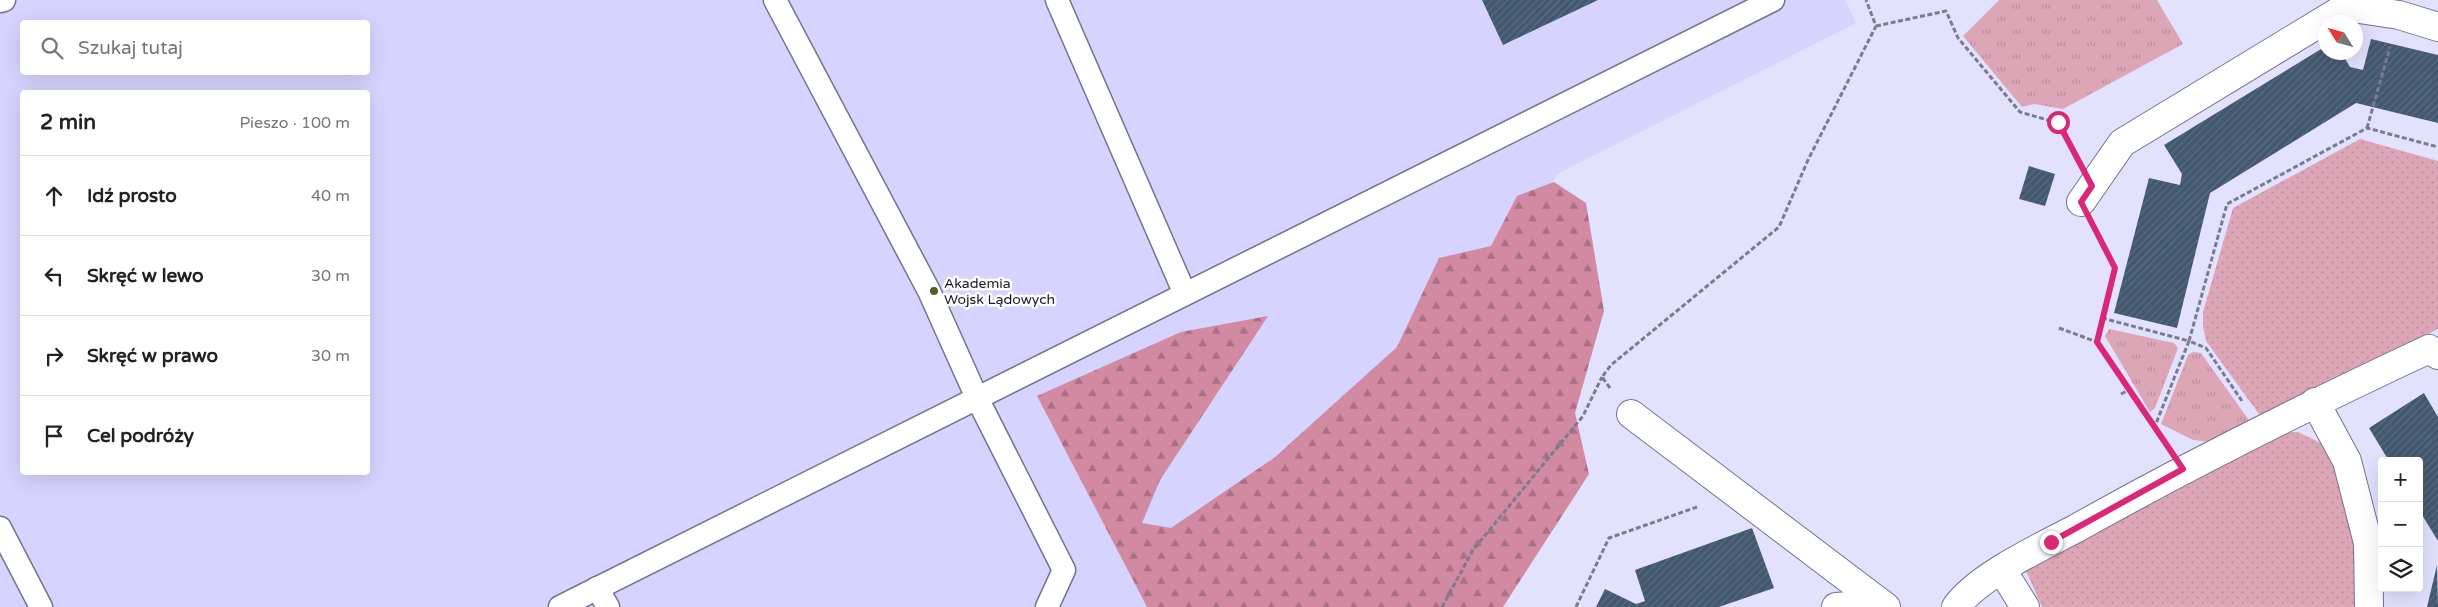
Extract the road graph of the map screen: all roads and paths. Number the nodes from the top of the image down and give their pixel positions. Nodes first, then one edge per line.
1 (4, 0) edge
2 (775, 0) edge
3 (1057, 0) edge
4 (1773, 0) edge
5 (1866, 0) edge
6 (0, 1) edge
7 (2345, 3) edge
8 (1743, 7) edge
9 (2399, 15) junction
10 (1876, 26) junction
11 (2438, 27) edge
12 (2367, 128) junction
13 (2438, 147) edge
14 (2087, 194) junction
15 (1185, 294) junction
16 (2102, 318) junction
17 (2059, 328) dead end
18 (2189, 341) junction
19 (2097, 342) junction
20 (2435, 349) edge
21 (1602, 377) junction
22 (2129, 390) junction
23 (2122, 394) dead end
24 (977, 398) junction
25 (2315, 402) junction
26 (1631, 414) joint
27 (2154, 427) junction
28 (2261, 430) junction
29 (2183, 469) junction
30 (1733, 494) junction
31 (0, 528) edge
32 (2002, 570) junction
33 (602, 598) edge
34 (1876, 600) edge
35 (41, 607) edge
36 (560, 607) edge
37 (1047, 607) edge
38 (1442, 607) edge
39 (1576, 607) edge
40 (1836, 607) edge
41 (1956, 607) edge
42 (2025, 607) edge
43 (2369, 607) edge

1 - 6 lane
2 - 24 lane
3 - 15 lane
4 - 8 lane
5 - 10 path
7 - 9 street
7 - 14 street
8 - 15 lane
9 - 11 street
9 - 12 path
10 - 14 path
10 - 21 path
12 - 13 path
12 - 18 path
14 - 16 path
15 - 24 lane
16 - 18 path
16 - 19 path
17 - 19 path
18 - 27 path
18 - 28 path
19 - 22 path
20 - 25 street
21 - 26 path
21 - 38 path
22 - 23 path
22 - 27 path
24 - 33 lane
24 - 37 lane
25 - 28 street
25 - 43 street
26 - 30 street
27 - 29 path
28 - 29 street
29 - 32 street
30 - 34 street
30 - 39 path
31 - 35 lane
32 - 41 street
32 - 42 street
33 - 36 lane
34 - 40 street

